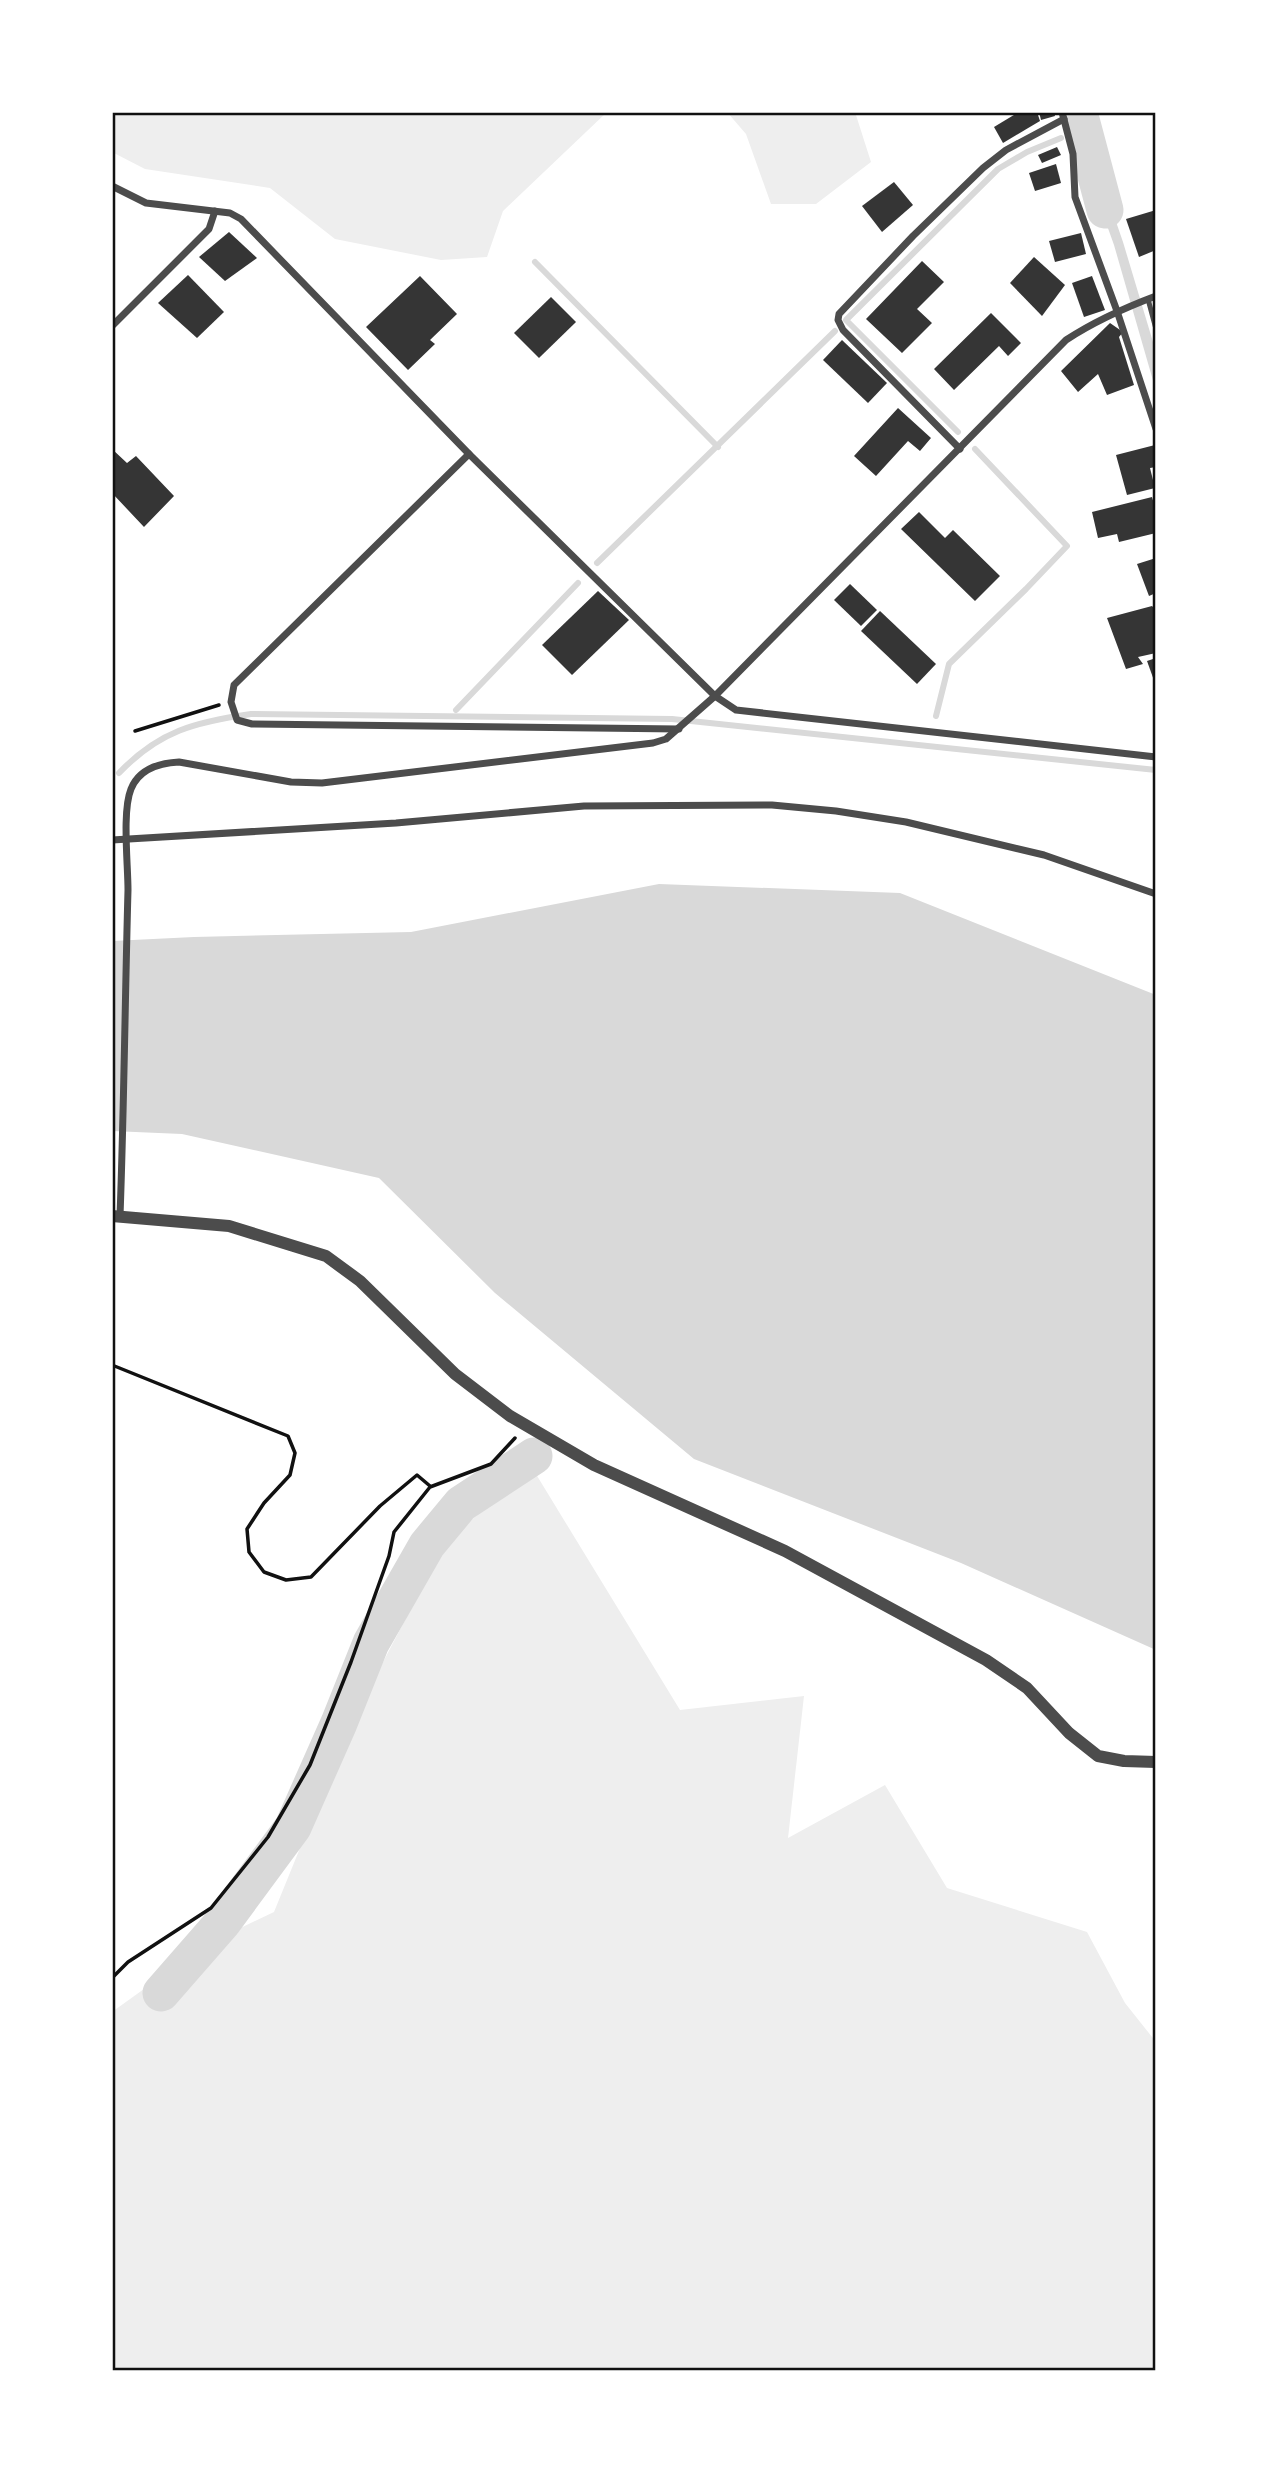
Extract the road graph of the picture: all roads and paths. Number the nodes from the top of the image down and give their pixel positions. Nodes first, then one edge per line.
1 (1063, 115) edge
2 (112, 186) edge
3 (215, 211) junction
4 (1150, 299) edge
5 (1117, 311) junction
6 (112, 326) edge
7 (1156, 328) edge
8 (1156, 429) edge
9 (960, 449) junction
10 (469, 454) junction
11 (715, 696) junction
12 (232, 705) junction
13 (685, 724) junction
14 (135, 731) dead end
15 (1156, 757) edge
16 (128, 838) junction
17 (112, 840) edge
18 (1156, 894) edge
19 (116, 1216) edge
20 (112, 1365) edge
21 (526, 1426) junction
22 (430, 1487) junction
23 (1156, 1762) edge
24 (112, 1978) edge

1 - 5 street
1 - 9 street
2 - 3 street
3 - 6 street
3 - 10 street
4 - 5 street
4 - 7 lane
5 - 8 street
5 - 9 street
9 - 11 street
10 - 11 street
10 - 12 street
11 - 13 street
11 - 15 street
12 - 13 street
12 - 14 path
13 - 16 street
16 - 17 street
16 - 18 street
16 - 19 street
19 - 21 street
20 - 22 path
21 - 22 path
21 - 23 street
22 - 24 path

